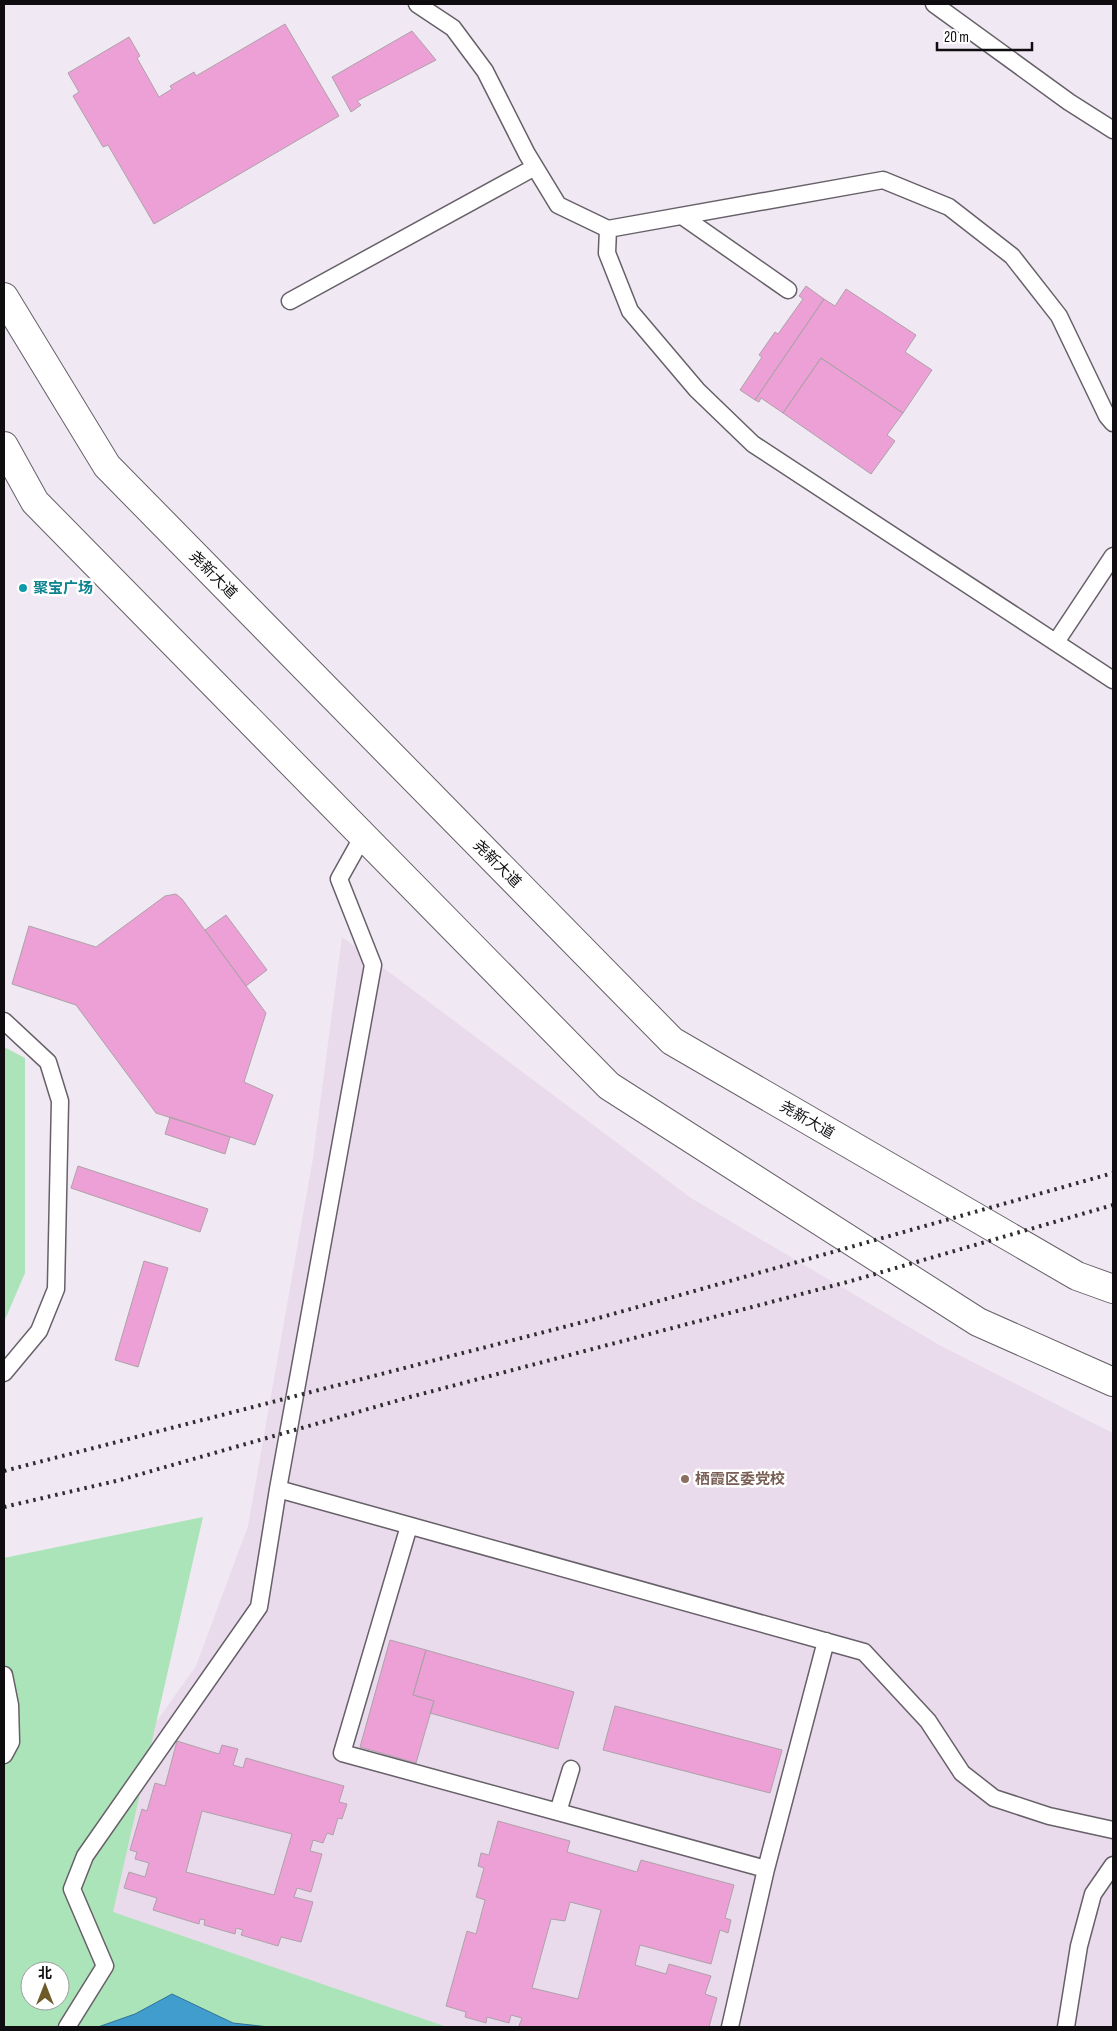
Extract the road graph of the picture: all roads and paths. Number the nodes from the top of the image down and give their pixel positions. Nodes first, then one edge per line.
1 (417, 4) edge
2 (934, 4) edge
3 (1113, 130) edge
4 (535, 167) junction
5 (682, 216) junction
6 (608, 229) junction
7 (788, 290) dead end
8 (4, 296) edge
9 (290, 301) dead end
10 (1113, 423) edge
11 (4, 446) edge
12 (1113, 556) edge
13 (1056, 642) junction
14 (1113, 680) edge
15 (363, 836) junction
16 (4, 1021) edge
17 (1113, 1289) edge
18 (4, 1373) edge
19 (1113, 1382) edge
20 (278, 1489) junction
21 (409, 1526) junction
22 (826, 1641) junction
23 (4, 1675) edge
24 (4, 1755) edge
25 (571, 1769) dead end
26 (558, 1812) junction
27 (1113, 1830) edge
28 (1113, 1864) edge
29 (766, 1868) junction
30 (67, 2027) edge
31 (730, 2027) edge
32 (1066, 2027) edge

1 - 4 lane
2 - 3 lane
4 - 6 lane
4 - 9 lane
5 - 6 lane
5 - 7 lane
5 - 10 lane
6 - 13 lane
8 - 17 main road, 尧新大道
11 - 15 main road
12 - 13 lane
13 - 14 lane
15 - 19 main road
15 - 20 lane
16 - 18 lane
20 - 21 lane
20 - 30 lane
21 - 22 lane
21 - 26 lane
22 - 27 lane
22 - 29 lane
23 - 24 lane
25 - 26 lane
26 - 29 lane
28 - 32 lane
29 - 31 lane

